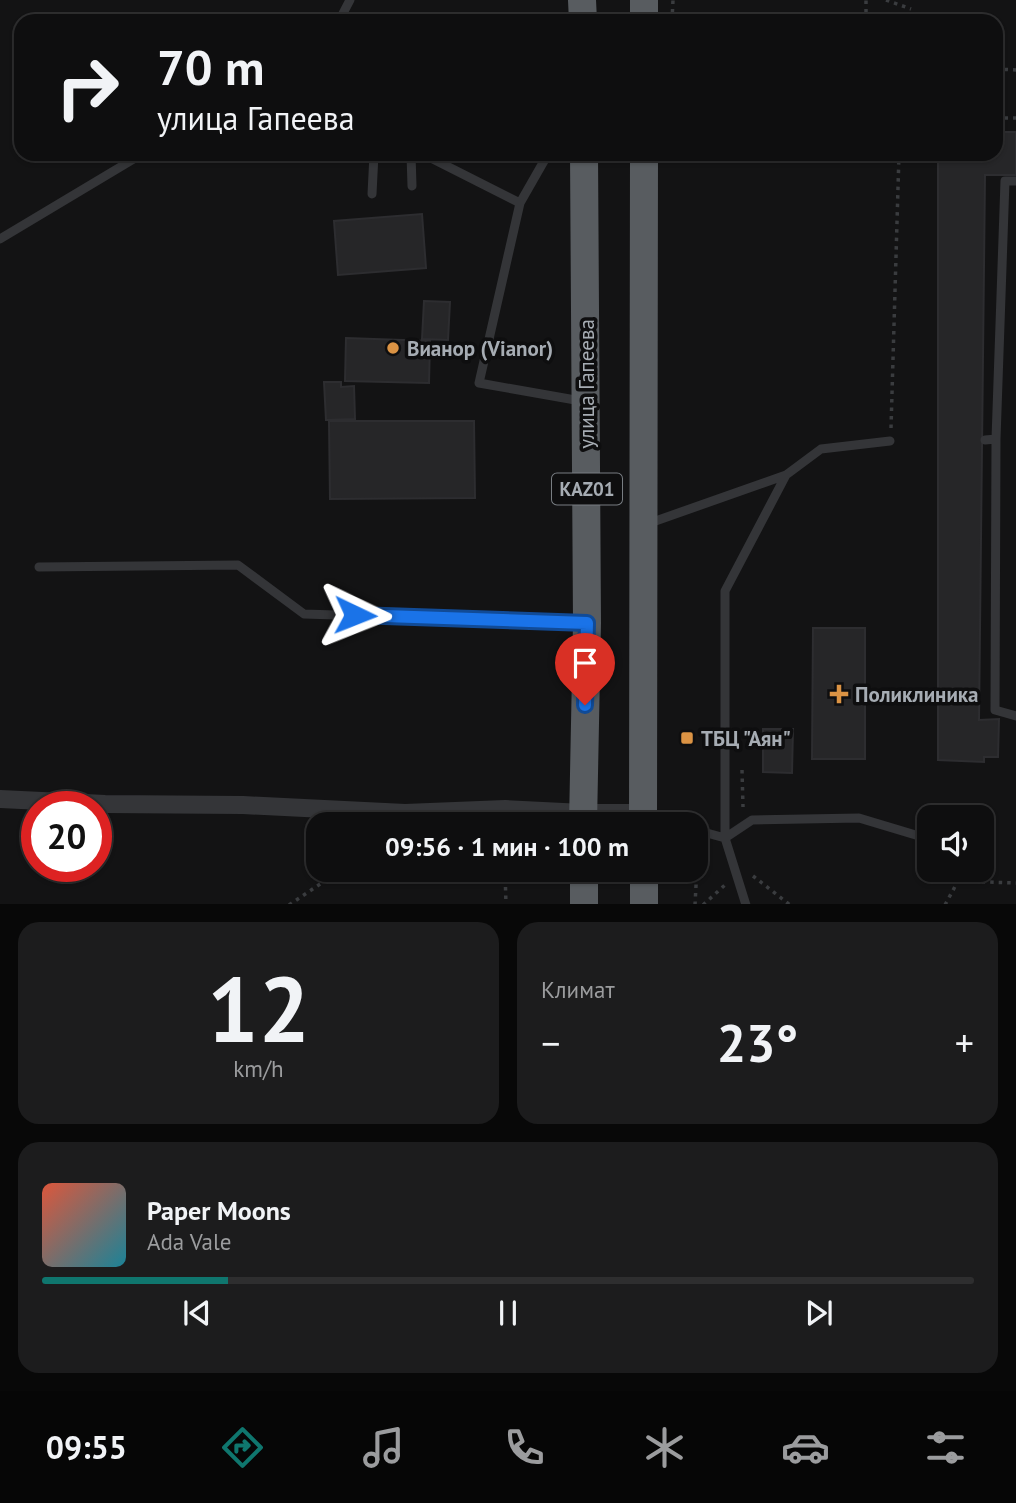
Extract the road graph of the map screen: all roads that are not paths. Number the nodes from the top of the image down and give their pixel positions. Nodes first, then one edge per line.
1 (130, 161) edge
2 (374, 161) edge
3 (411, 161) edge
4 (437, 161) edge
5 (544, 161) edge
6 (584, 161) edge
7 (644, 161) edge
8 (1016, 181) edge
9 (412, 186) dead end
10 (372, 194) dead end
11 (520, 203) junction
12 (0, 239) edge
13 (586, 402) junction
14 (996, 439) junction
15 (985, 440) dead end
16 (890, 441) road end
17 (786, 474) junction
18 (645, 524) junction
19 (39, 567) dead end
20 (587, 623) junction
21 (1016, 716) edge
22 (0, 799) edge
23 (387, 812) edge
24 (430, 812) edge
25 (528, 812) edge
26 (583, 812) edge
27 (643, 812) edge
28 (708, 833) edge
29 (917, 835) edge
30 (725, 838) junction
31 (584, 882) edge
32 (644, 882) edge
33 (584, 904) edge
34 (644, 904) edge
35 (746, 904) edge

1 - 12 lane
2 - 10 lane
3 - 9 lane
4 - 11 lane
5 - 11 lane
6 - 13 highway, улица Гапеева / KАZ01
7 - 18 highway, KАZ01
8 - 14 lane
11 - 13 lane
13 - 20 highway, улица Гапеева / KАZ01
14 - 15 lane
14 - 21 lane
16 - 17 lane
17 - 18 lane
17 - 30 lane
18 - 27 highway, KАZ01
19 - 20 lane
20 - 26 highway, улица Гапеева / KАZ01
22 - 23 street
24 - 25 street
28 - 30 lane
29 - 30 lane
30 - 35 lane
31 - 33 highway
32 - 34 highway

